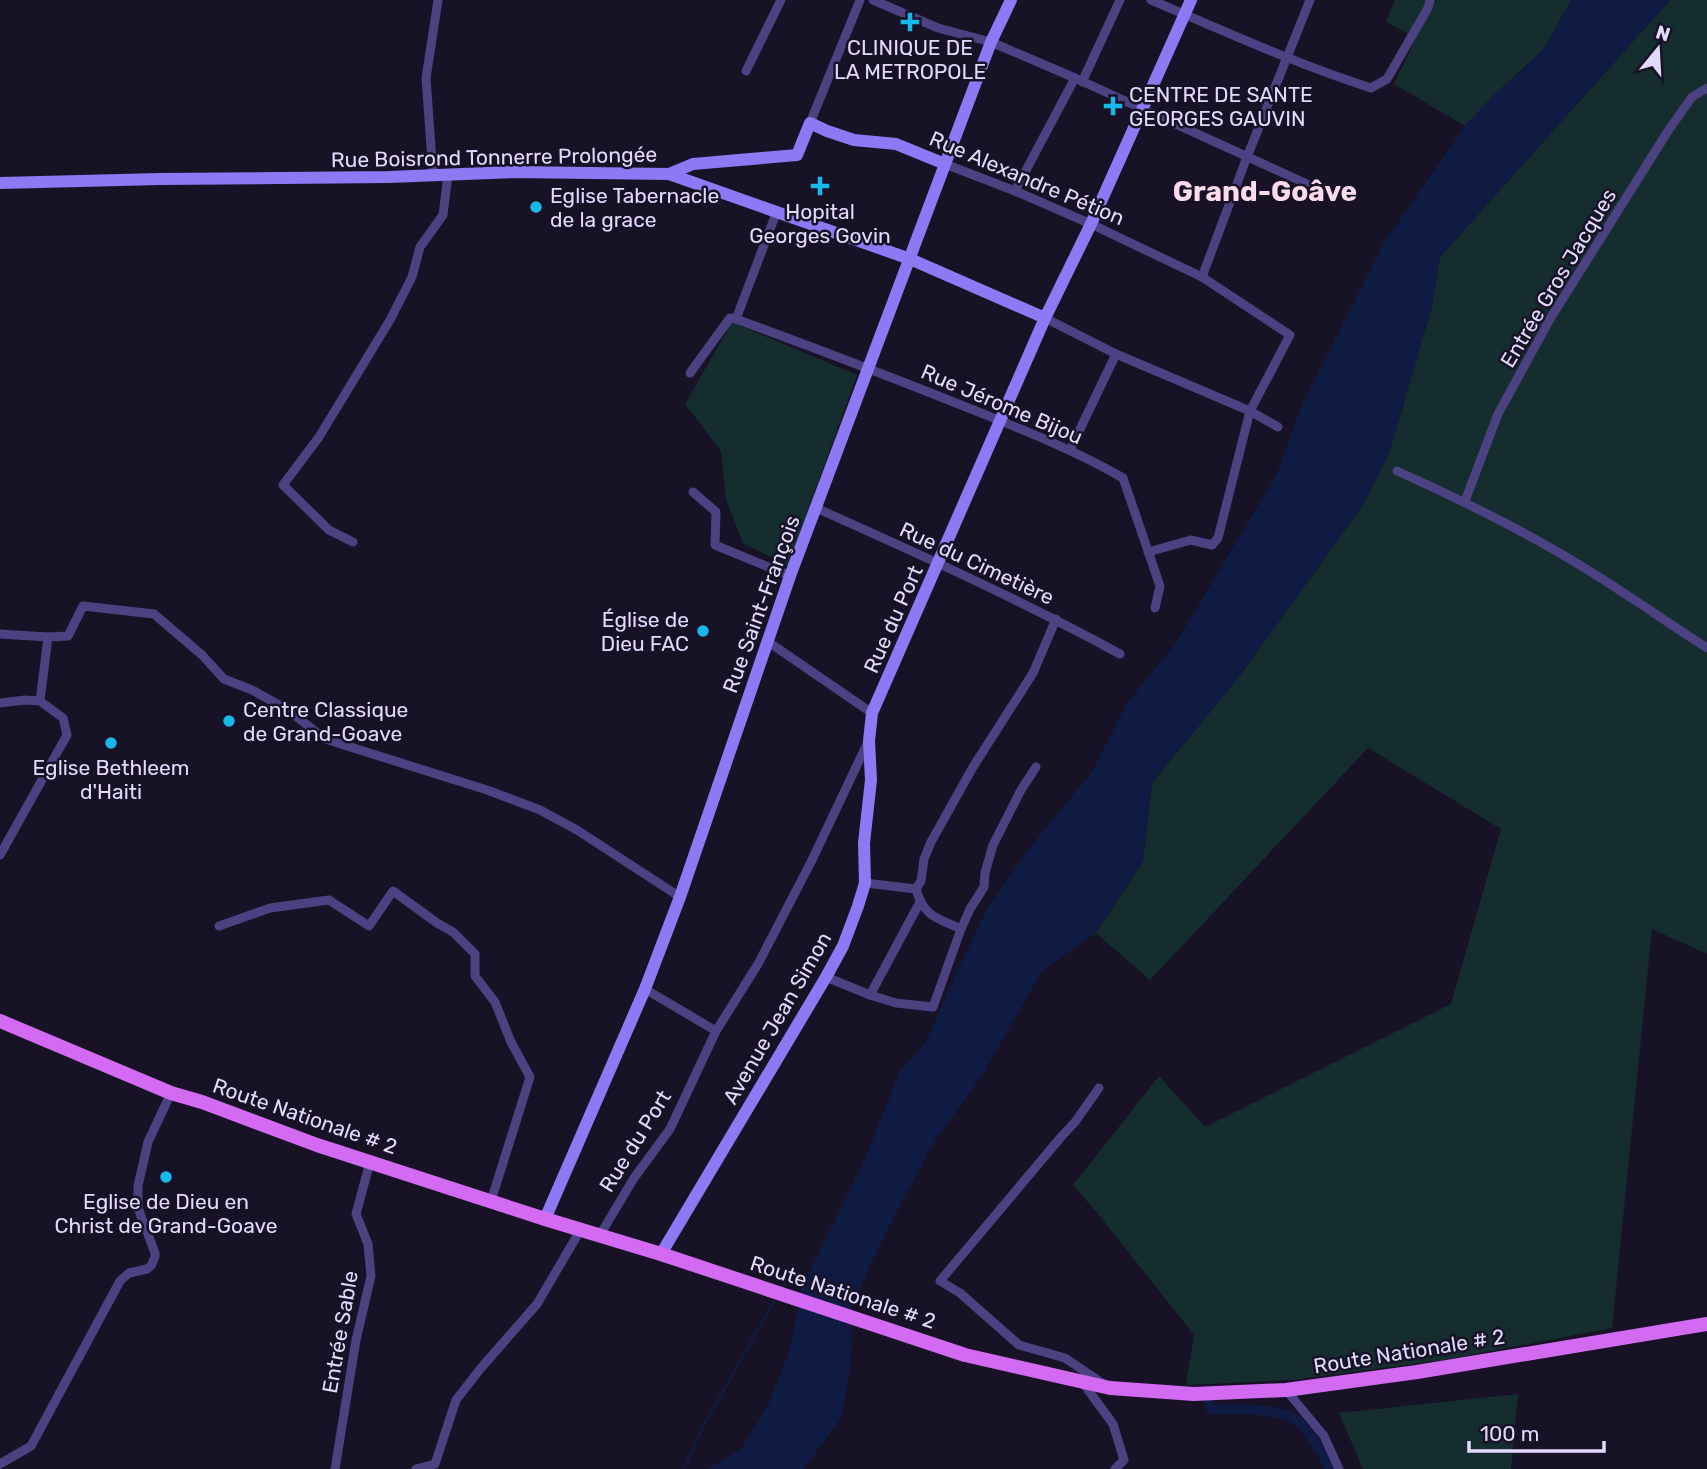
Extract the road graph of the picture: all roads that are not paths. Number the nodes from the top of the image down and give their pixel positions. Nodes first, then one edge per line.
1 (438, 0) edge
2 (781, 0) edge
3 (860, 0) edge
4 (873, 0) edge
5 (1011, 0) edge
6 (1121, 0) edge
7 (1151, 0) edge
8 (1191, 0) edge
9 (1310, 0) edge
10 (1430, 0) edge
11 (1185, 14) junction
12 (991, 42) junction
13 (1286, 57) junction
14 (746, 71) dead end
15 (1078, 80) junction
16 (1707, 88) edge
17 (1143, 111) junction
18 (810, 123) junction
19 (1247, 157) junction
20 (945, 163) junction
21 (668, 174) junction
22 (448, 175) junction
23 (433, 176) junction
24 (0, 183) edge
25 (1307, 184) dead end
26 (1015, 191) junction
27 (777, 211) junction
28 (1091, 224) junction
29 (910, 259) junction
30 (1202, 277) junction
31 (1045, 318) junction
32 (736, 319) junction
33 (1116, 354) junction
34 (868, 368) junction
35 (690, 373) dead end
36 (1250, 411) junction
37 (1001, 421) junction
38 (1278, 427) dead end
39 (1069, 450) junction
40 (1397, 471) dead end
41 (694, 492) dead end
42 (1465, 501) junction
43 (816, 508) junction
44 (353, 542) dead end
45 (1148, 552) junction
46 (939, 563) junction
47 (790, 576) junction
48 (1155, 608) dead end
49 (1056, 619) junction
50 (0, 634) edge
51 (48, 637) junction
52 (767, 641) junction
53 (1707, 648) edge
54 (1120, 654) dead end
55 (40, 701) junction
56 (0, 704) edge
57 (873, 713) junction
58 (869, 741) junction
59 (1036, 766) dead end
60 (0, 855) edge
61 (865, 883) junction
62 (916, 889) junction
63 (680, 897) junction
64 (920, 902) junction
65 (219, 926) dead end
66 (961, 929) junction
67 (826, 977) junction
68 (645, 989) junction
69 (870, 995) junction
70 (0, 1021) edge
71 (716, 1031) junction
72 (1099, 1088) dead end
73 (172, 1093) junction
74 (370, 1162) junction
75 (491, 1201) junction
76 (545, 1219) junction
77 (581, 1229) junction
78 (600, 1235) junction
79 (661, 1254) junction
80 (1707, 1324) edge
81 (1083, 1383) junction
82 (1110, 1388) junction
83 (1286, 1390) junction
84 (0, 1464) edge
85 (335, 1469) edge
86 (416, 1469) edge
87 (1115, 1469) edge
88 (1339, 1469) edge

1 - 23 street
2 - 14 street
3 - 18 street
4 - 12 street
5 - 12 street, Rue Saint-François
6 - 15 street
7 - 11 street
8 - 11 street, Rue du Port
9 - 13 street
10 - 13 street
11 - 13 street
11 - 17 street, Rue du Port
12 - 15 street
12 - 20 street, Rue Saint-François
13 - 19 street
15 - 17 street
15 - 26 street
16 - 42 street, Entrée Gros Jacques
17 - 19 street
17 - 28 street, Rue du Port
18 - 20 street, Rue Alexandre Pétion
18 - 21 street
19 - 25 street
19 - 30 street
20 - 26 street, Rue Alexandre Pétion
20 - 29 street, Rue Saint-François
21 - 22 street, Rue Boisrond Tonnerre Prolongée
21 - 27 street, Rue Boisrond Tonnerre Prolongée
22 - 23 street, Rue Boisrond Tonnerre Prolongée
22 - 44 street
23 - 24 street, Rue Boisrond Tonnerre Prolongée
26 - 28 street, Rue Alexandre Pétion
27 - 29 street, Rue Boisrond Tonnerre Prolongée
27 - 32 street
28 - 30 street, Rue Alexandre Pétion
28 - 31 street, Rue du Port
29 - 31 street, Rue Boisrond Tonnerre Prolongée
29 - 34 street, Rue Saint-François
30 - 36 street, Rue Alexandre Pétion
31 - 33 street
31 - 37 street, Rue du Port
32 - 34 street, Rue Jérome Bijou
32 - 35 street
33 - 36 street
33 - 39 street
34 - 37 street, Rue Jérome Bijou
34 - 43 street, Rue Saint-François
36 - 38 street
36 - 45 street
37 - 39 street, Rue Jérome Bijou
37 - 46 street, Rue du Port
39 - 45 street, Rue Jérome Bijou
40 - 42 street
41 - 47 street
42 - 53 street
43 - 46 street, Rue du Cimetière
43 - 47 street, Rue Saint-François
45 - 48 street, Rue Jérome Bijou
46 - 49 street, Rue du Cimetière
46 - 57 street, Rue du Port
47 - 52 street, Rue Saint-François
49 - 54 street, Rue du Cimetière
49 - 62 street
50 - 51 street
51 - 55 street
51 - 63 street
52 - 57 street
52 - 63 street, Rue Saint-François
55 - 56 street
55 - 60 street
57 - 58 street, Rue du Port
58 - 61 street, Avenue Jean Simon
58 - 71 street, Rue du Port
59 - 66 street
61 - 62 street
61 - 67 street, Avenue Jean Simon
62 - 64 street
63 - 68 street, Rue Saint-François
64 - 66 street
64 - 69 street
65 - 75 street
66 - 69 street
67 - 69 street
67 - 79 street, Avenue Jean Simon
68 - 71 street
68 - 76 street, Rue Saint-François
70 - 73 main road, Route Nationale # 2
71 - 78 street, Rue du Port
72 - 82 street
73 - 74 main road, Route Nationale # 2
73 - 84 street
74 - 75 main road, Route Nationale # 2
74 - 85 street, Entrée Sable
75 - 76 main road, Route Nationale # 2
76 - 77 main road, Route Nationale # 2
77 - 78 main road, Route Nationale # 2
77 - 86 street
78 - 79 main road, Route Nationale # 2
79 - 81 main road, Route Nationale # 2
80 - 83 main road, Route Nationale # 2
81 - 82 main road, Route Nationale # 2
81 - 87 street
82 - 83 main road, Route Nationale # 2
83 - 88 street

